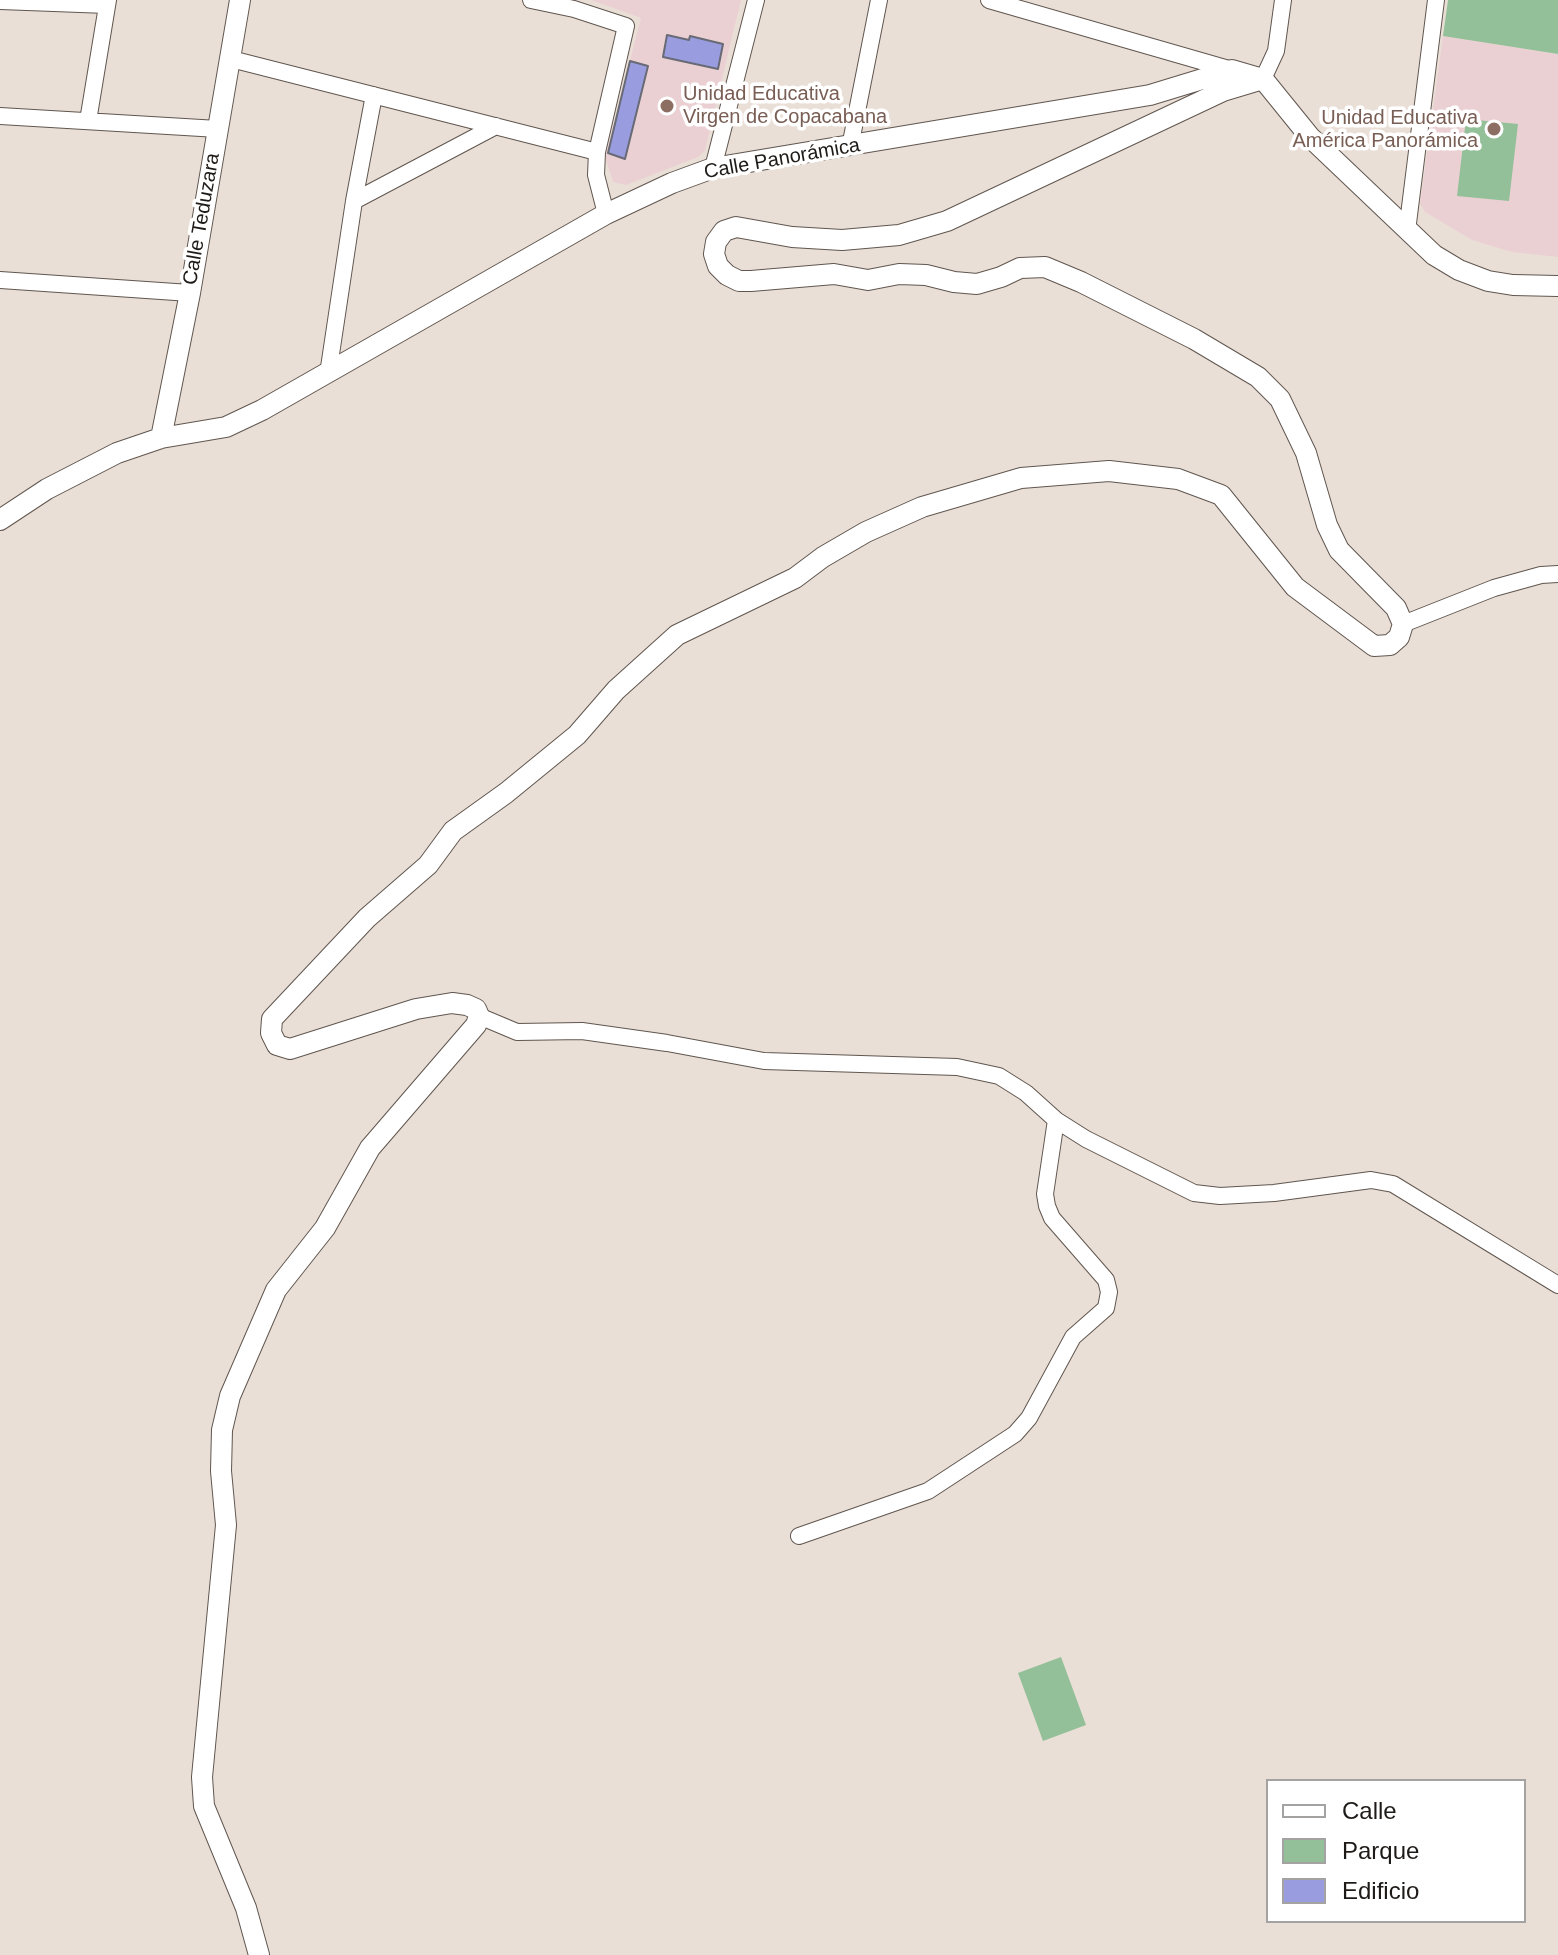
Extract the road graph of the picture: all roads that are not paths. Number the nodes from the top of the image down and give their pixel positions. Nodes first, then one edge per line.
1 (240, 0) edge
2 (531, 0) edge
3 (756, 0) edge
4 (879, 0) edge
5 (989, 0) edge
6 (1283, 0) edge
7 (1436, 0) edge
8 (0, 1) edge
9 (107, 2) edge
10 (575, 4) edge
11 (231, 59) junction
12 (1232, 70) junction
13 (1263, 79) junction
14 (374, 95) junction
15 (0, 116) edge
16 (88, 121) junction
17 (496, 126) junction
18 (218, 129) junction
19 (850, 147) junction
20 (597, 152) junction
21 (713, 168) junction
22 (354, 201) junction
23 (606, 214) junction
24 (1407, 231) junction
25 (0, 280) edge
26 (1558, 286) edge
27 (190, 293) junction
28 (328, 374) junction
29 (161, 438) junction
30 (0, 520) edge
31 (1558, 574) edge
32 (1403, 624) junction
33 (479, 1016) junction
34 (1056, 1120) junction
35 (1558, 1285) edge
36 (799, 1536) dead end
37 (259, 1955) edge

1 - 11 street, Calle Teduzara
2 - 10 street
3 - 21 street
4 - 19 street
5 - 12 street
6 - 13 street
7 - 24 street
8 - 9 street
9 - 16 street
10 - 20 street
11 - 14 street
11 - 18 street, Calle Teduzara
12 - 13 street
12 - 19 street, Calle Panorámica
13 - 24 street
13 - 32 street
14 - 17 street
14 - 22 street
15 - 16 street
16 - 18 street
17 - 20 street
17 - 22 street
18 - 27 street, Calle Teduzara
19 - 21 street, Calle Panorámica
20 - 23 street
21 - 23 street, Calle Panorámica
22 - 28 street
23 - 28 street, Calle Panorámica
24 - 26 street
25 - 27 street
27 - 29 street, Calle Teduzara
28 - 29 street, Calle Panorámica
29 - 30 street, Calle Panorámica
31 - 32 street
32 - 33 street
33 - 34 street
33 - 37 street
34 - 35 street
34 - 36 street

